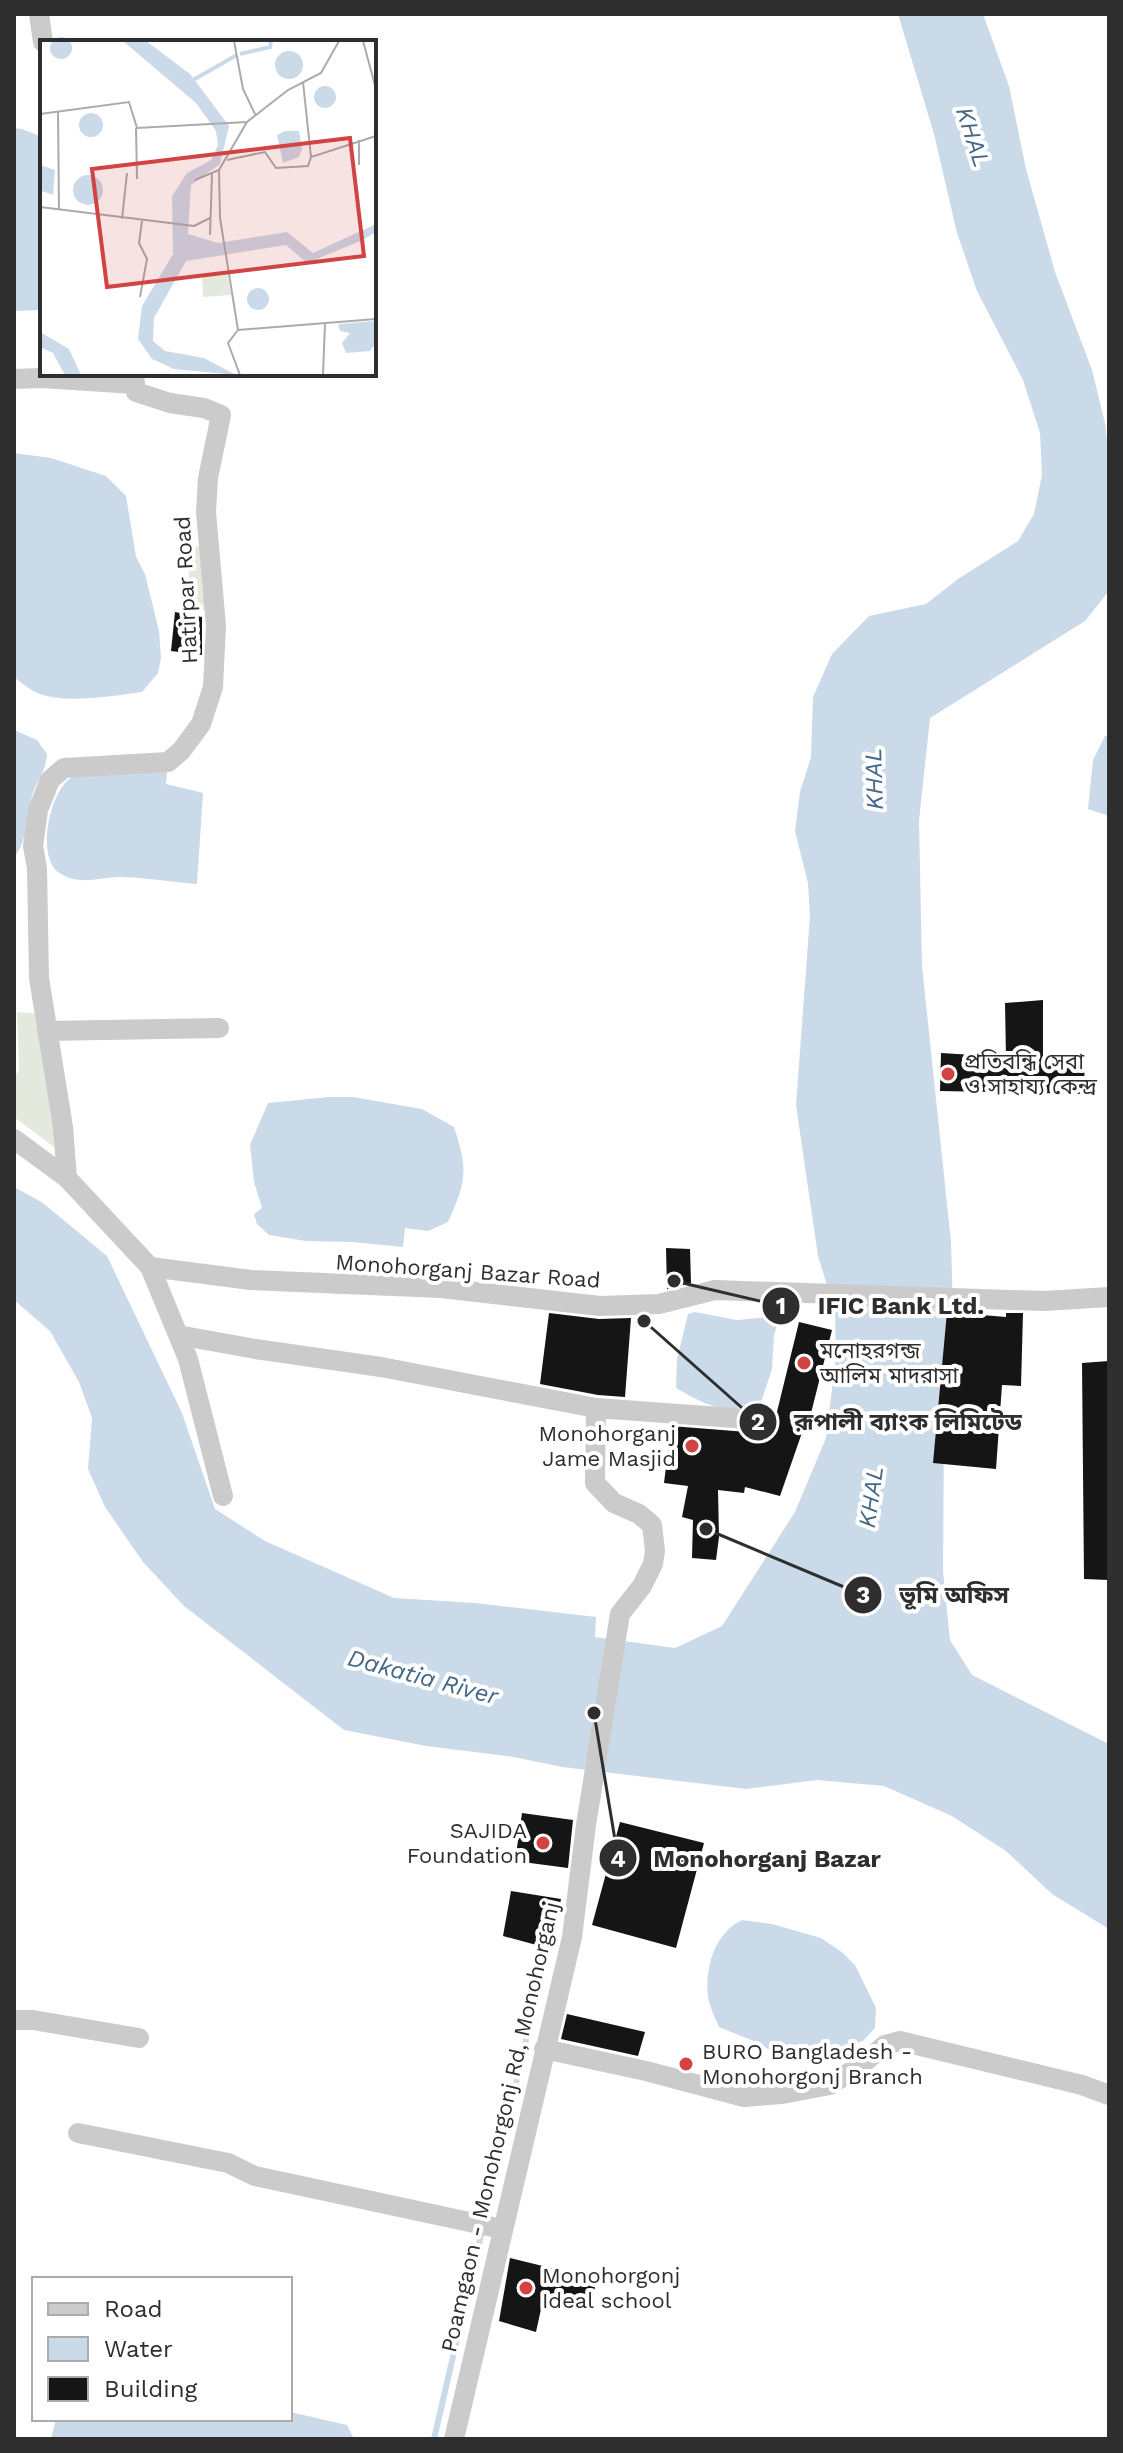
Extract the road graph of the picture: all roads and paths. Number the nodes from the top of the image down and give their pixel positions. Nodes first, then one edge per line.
1 (39, 14) edge
2 (43, 40) edge
3 (14, 379) edge
4 (134, 379) edge
5 (219, 1028) dead end
6 (47, 1031) junction
7 (14, 1139) edge
8 (67, 1178) junction
9 (150, 1267) junction
10 (1109, 1297) edge
11 (178, 1335) junction
12 (596, 1408) junction
13 (748, 1419) dead end
14 (223, 1496) dead end
15 (14, 2020) edge
16 (139, 2038) dead end
17 (544, 2049) junction
18 (1109, 2095) edge
19 (78, 2133) dead end
20 (496, 2228) junction
21 (454, 2439) edge

1 - 2 street
3 - 4 street
4 - 6 street, Hatirpar Road
5 - 6 street
6 - 8 street, Hatirpar Road
7 - 8 street
8 - 9 street
9 - 10 street, Monohorganj Bazar Road
9 - 11 street
11 - 12 street
11 - 14 street
12 - 13 street
12 - 17 street, Poamgaon - Monohorgonj Rd, Monohorganj
15 - 16 street
17 - 18 street
17 - 20 street, Poamgaon - Monohorgonj Rd, Monohorganj
19 - 20 street
20 - 21 street, Poamgaon - Monohorgonj Rd, Monohorganj

